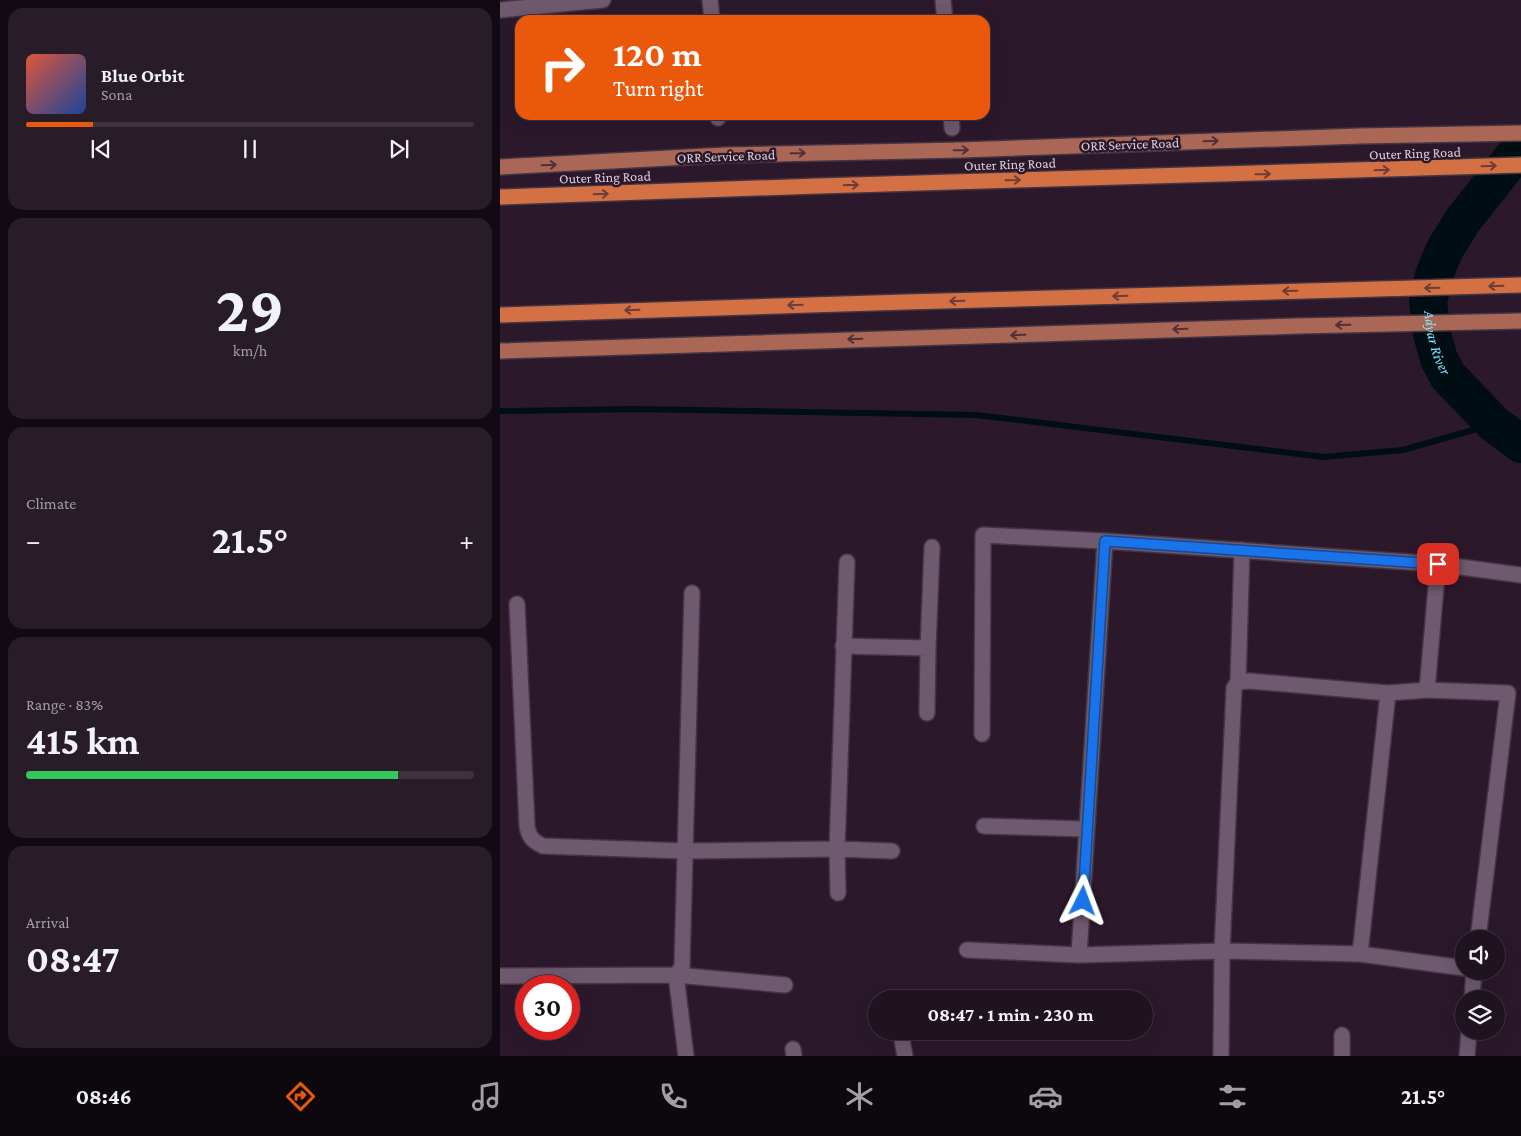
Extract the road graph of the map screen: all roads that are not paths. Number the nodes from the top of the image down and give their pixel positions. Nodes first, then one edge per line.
1 (603, 0) edge
2 (710, 0) edge
3 (943, 0) edge
4 (500, 10) edge
5 (712, 15) edge
6 (944, 15) edge
7 (1521, 133) edge
8 (1521, 165) edge
9 (500, 166) edge
10 (500, 197) edge
11 (1521, 285) edge
12 (500, 315) edge
13 (1521, 321) edge
14 (500, 351) edge
15 (1105, 541) junction
16 (932, 547) dead end
17 (1242, 550) junction
18 (847, 562) dead end
19 (1438, 564) junction
20 (1521, 575) edge
21 (692, 592) dead end
22 (517, 604) dead end
23 (844, 646) junction
24 (928, 648) junction
25 (1238, 682) junction
26 (1427, 690) junction
27 (1388, 693) junction
28 (927, 713) dead end
29 (982, 734) dead end
30 (984, 826) dead end
31 (1087, 829) junction
32 (837, 849) junction
33 (685, 851) junction
34 (892, 851) dead end
35 (838, 893) dead end
36 (1479, 930) edge
37 (967, 950) dead end
38 (1222, 951) junction
39 (1360, 954) junction
40 (1079, 956) junction
41 (1455, 967) edge
42 (676, 975) junction
43 (500, 976) edge
44 (785, 985) dead end
45 (1342, 1035) dead end
46 (902, 1040) dead end
47 (1468, 1040) edge
48 (686, 1056) edge
49 (904, 1056) edge
50 (1221, 1056) edge
51 (1342, 1056) edge
52 (1467, 1056) edge

1 - 4 street
2 - 5 street
3 - 6 street
9 -> 7 main road, ORR Service Road
10 -> 8 highway, Outer Ring Road
11 -> 12 highway
13 -> 14 main road
15 - 17 street
15 - 29 street
15 - 31 street
16 - 24 street
17 - 19 street
17 - 25 street
18 - 23 street
19 - 20 street
19 - 26 street
21 - 33 street
22 - 33 street
23 - 24 street
23 - 32 street
24 - 28 street
25 - 27 street
25 - 38 street
26 - 27 street
26 - 36 street
27 - 39 street
30 - 31 street
31 - 40 street
32 - 33 street
32 - 34 street
32 - 35 street
33 - 42 street
37 - 40 street
38 - 39 street
38 - 40 street
38 - 50 street
39 - 41 street
42 - 43 street
42 - 44 street
42 - 48 street
45 - 51 street
46 - 49 street
47 - 52 street

